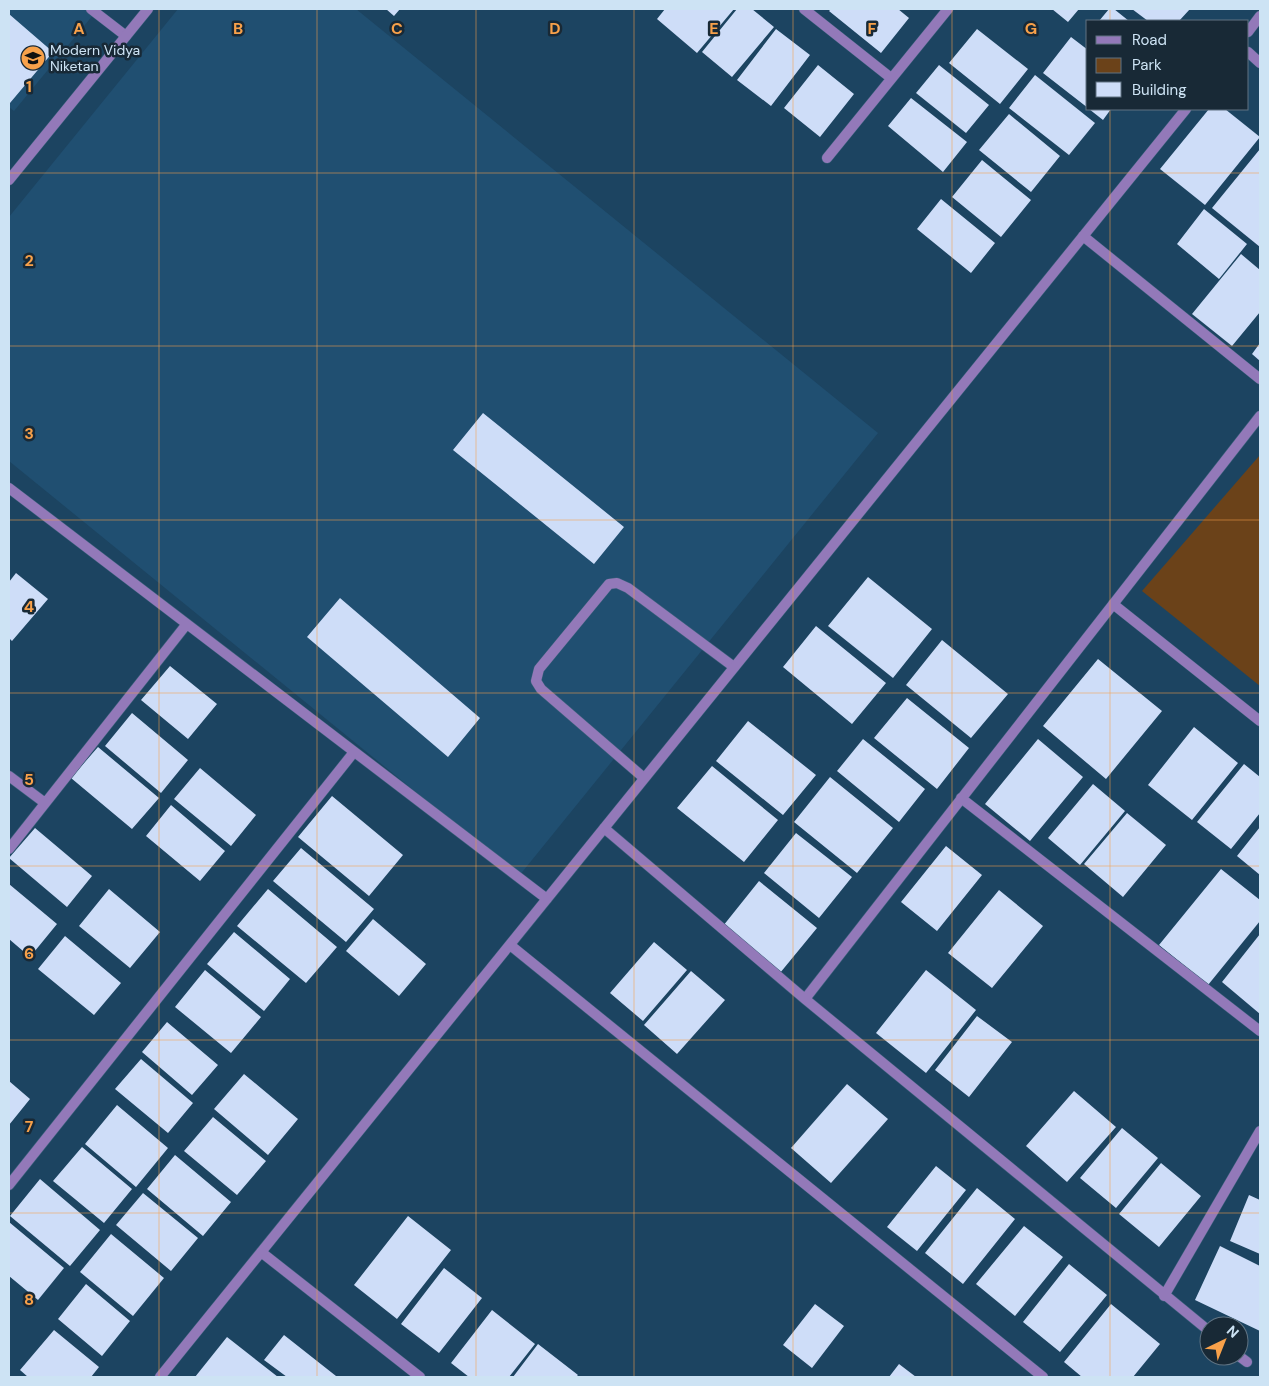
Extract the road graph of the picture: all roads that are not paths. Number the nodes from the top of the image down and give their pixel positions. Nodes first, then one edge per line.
1 (91, 9) edge
2 (148, 9) edge
3 (804, 9) edge
4 (948, 9) edge
5 (1260, 16) edge
6 (1249, 31) edge
7 (126, 36) junction
8 (1249, 53) edge
9 (1260, 63) edge
10 (891, 78) junction
11 (1185, 110) edge
12 (827, 158) dead end
13 (9, 180) edge
14 (1083, 236) junction
15 (1260, 380) edge
16 (1260, 416) edge
17 (9, 488) edge
18 (1113, 604) junction
19 (186, 624) junction
20 (734, 667) junction
21 (1260, 721) edge
22 (354, 752) junction
23 (9, 776) edge
24 (644, 778) junction
25 (961, 798) junction
26 (45, 803) junction
27 (604, 828) junction
28 (9, 849) edge
29 (547, 899) junction
30 (510, 945) junction
31 (805, 999) junction
32 (1260, 1031) edge
33 (1260, 1131) edge
34 (9, 1186) edge
35 (261, 1252) junction
36 (1164, 1296) junction
37 (1199, 1323) edge
38 (160, 1377) edge
39 (420, 1377) edge
40 (1043, 1377) edge

1 - 7 street
2 - 7 street
3 - 10 street
4 - 10 street
5 - 6 street
7 - 13 street
8 - 9 street
10 - 12 street
11 - 14 street
14 - 15 street
14 - 20 street
16 - 18 street
17 - 19 street
18 - 21 street
18 - 25 street
19 - 22 street
19 - 26 street
20 - 24 street
20 - 24 street
22 - 29 street
22 - 34 street
23 - 26 street
24 - 27 street
25 - 31 street
25 - 32 street
26 - 28 street
27 - 29 street
27 - 31 street
29 - 30 street
30 - 35 street
30 - 40 street
31 - 36 street
33 - 36 street
35 - 38 street
35 - 39 street
36 - 37 street

